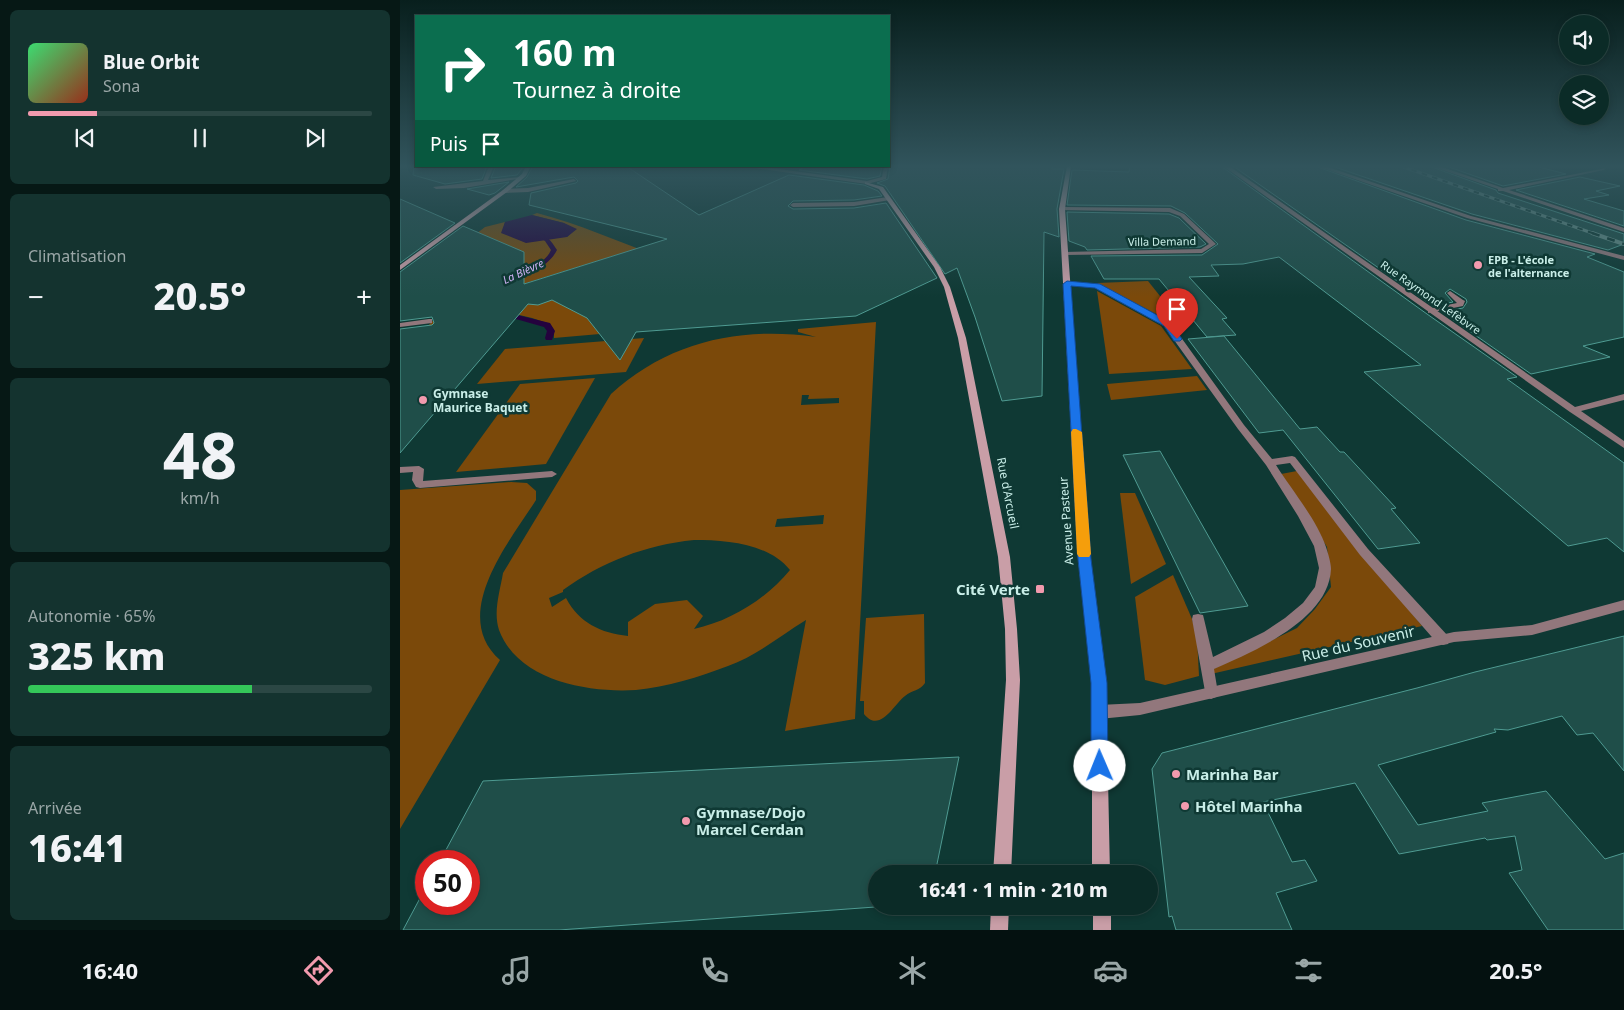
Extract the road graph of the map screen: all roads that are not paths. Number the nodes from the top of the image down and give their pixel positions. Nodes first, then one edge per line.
1 (480, 209) edge
2 (895, 209) edge
3 (1062, 209) edge
4 (1105, 209) edge
5 (1287, 209) edge
6 (1447, 209) edge
7 (1559, 209) edge
8 (1624, 230) edge
9 (1065, 253) junction
10 (1624, 258) edge
11 (400, 268) edge
12 (1067, 284) junction
13 (1450, 293) dead end
14 (1431, 311) junction
15 (429, 321) dead end
16 (400, 325) edge
17 (1624, 397) edge
18 (1573, 410) junction
19 (1624, 445) edge
20 (1270, 463) junction
21 (400, 470) edge
22 (552, 474) dead end
23 (1624, 605) edge
24 (1198, 619) dead end
25 (1443, 640) junction
26 (1206, 666) junction
27 (1211, 693) junction
28 (1099, 712) junction
29 (1003, 865) edge
30 (1101, 865) edge
31 (1000, 915) edge
32 (1102, 915) edge
33 (999, 930) edge
34 (1102, 930) edge

1 - 11 main road
2 - 29 main road, Rue d'Arcueil
3 - 9 main road, Avenue Pasteur
4 - 9 street, Villa Demand
5 - 14 street, Rue Raymond Lefèbvre
6 - 10 street
7 - 8 street
9 - 12 main road, Avenue Pasteur
12 - 20 street
12 - 28 main road, Avenue Pasteur
13 - 14 street
14 - 18 street, Rue Raymond Lefèbvre
15 - 16 street
17 - 18 street
18 - 19 street, Rue Raymond Lefèbvre
20 - 25 street
20 - 26 street
21 - 22 street
23 - 25 street, Rue du Souvenir
24 - 26 street
25 - 27 street, Rue du Souvenir
26 - 27 street
27 - 28 street, Rue du Souvenir
28 - 30 main road, Avenue Pasteur
31 - 33 main road
32 - 34 main road

